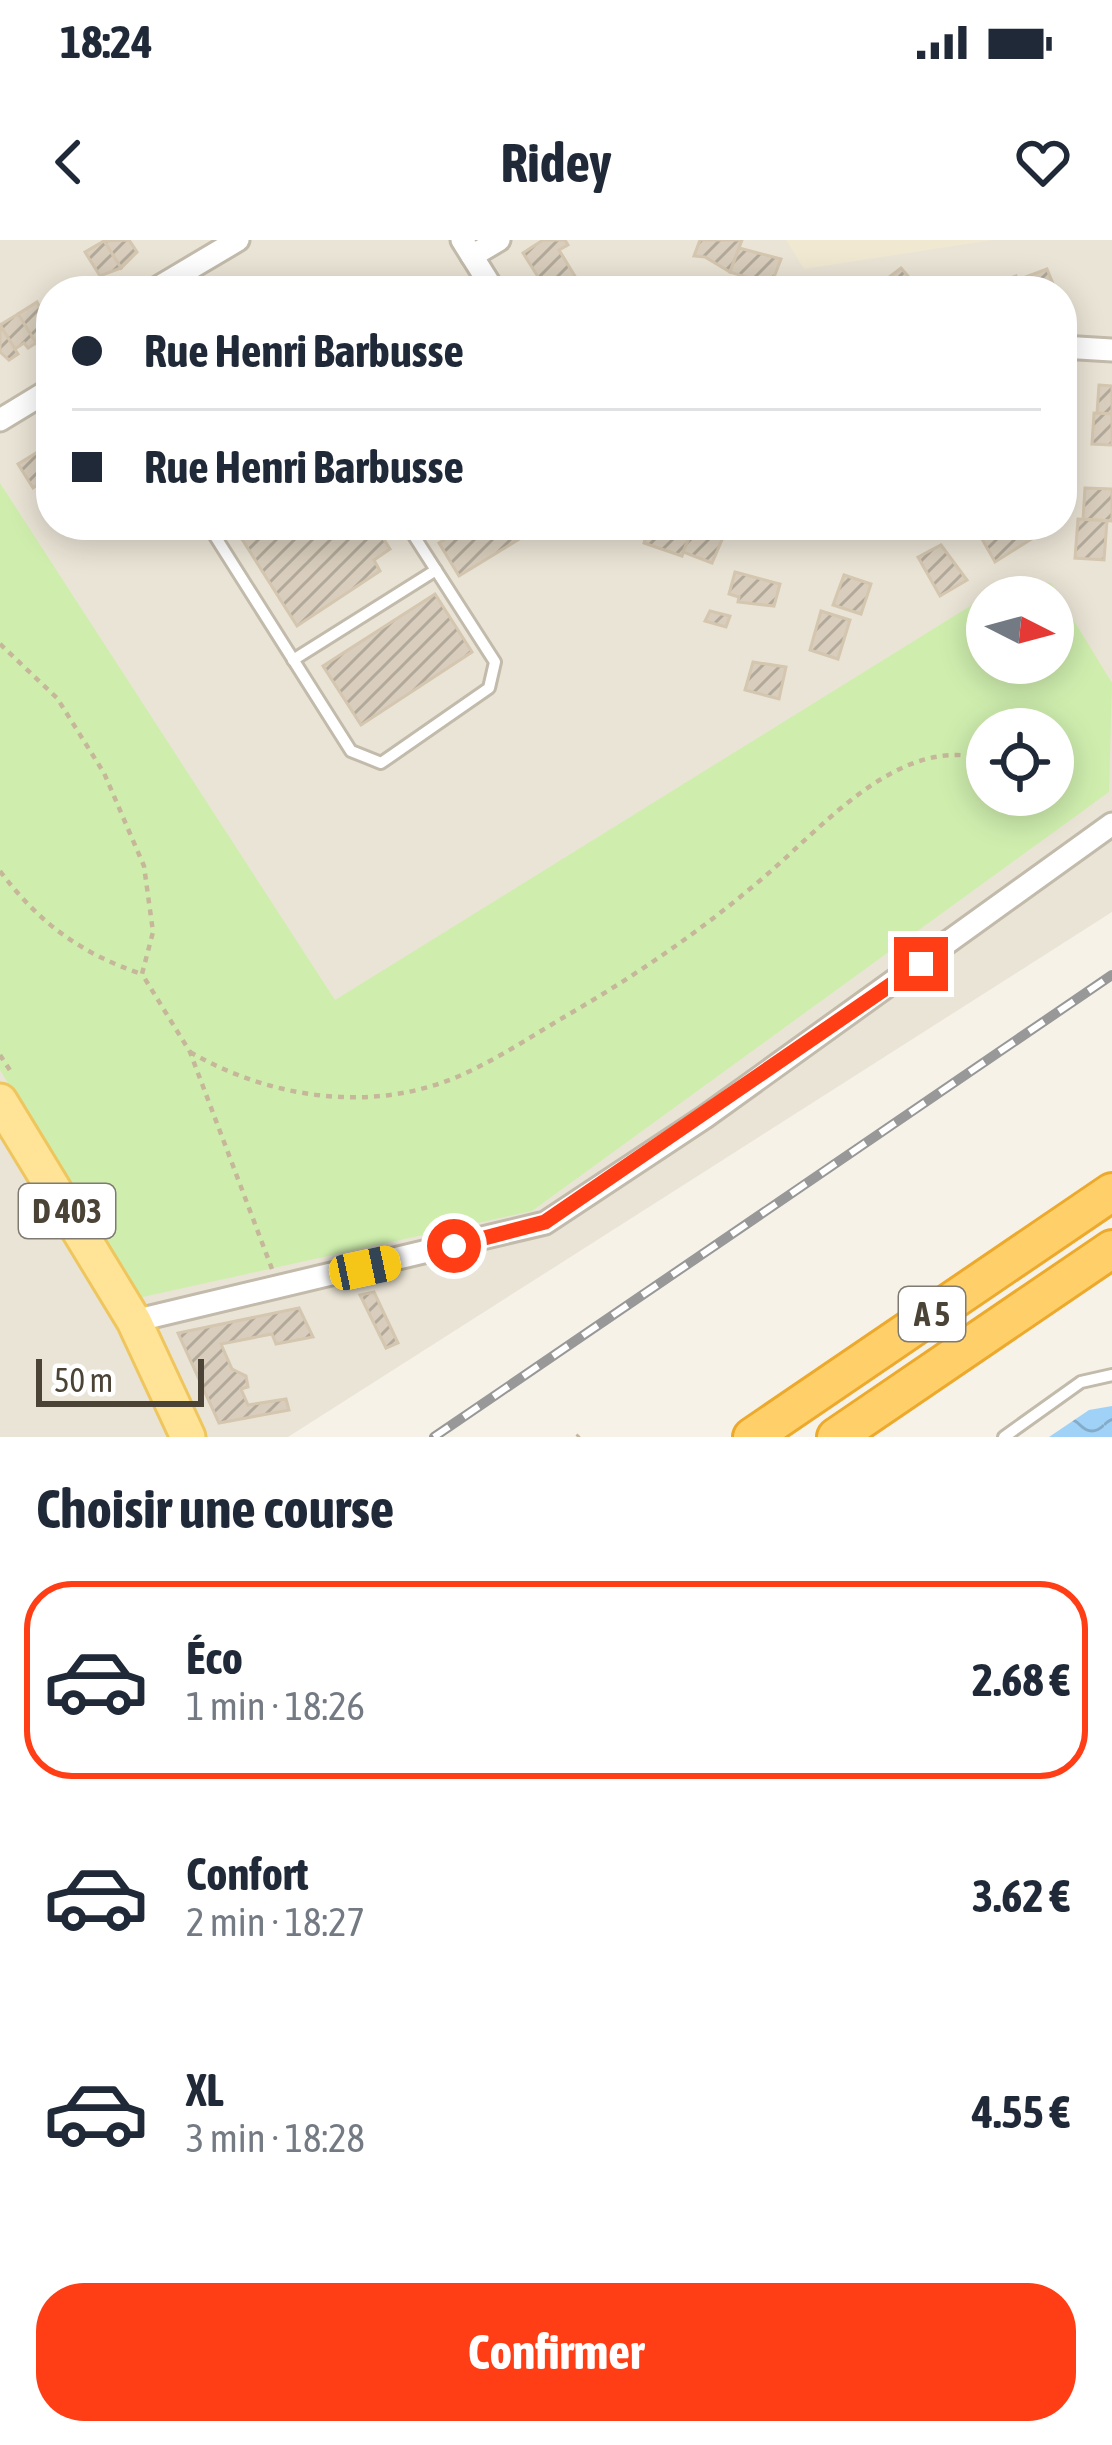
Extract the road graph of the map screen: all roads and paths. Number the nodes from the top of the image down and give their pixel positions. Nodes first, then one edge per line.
1 (238, 240) edge
2 (499, 240) edge
3 (466, 248) edge
4 (177, 276) edge
5 (484, 276) edge
6 (1077, 348) edge
7 (1112, 350) edge
8 (36, 398) edge
9 (0, 420) edge
10 (217, 540) edge
11 (417, 540) edge
12 (436, 570) junction
13 (0, 644) edge
14 (293, 660) junction
15 (966, 757) edge
16 (1112, 824) edge
17 (0, 871) edge
18 (142, 974) junction
19 (190, 1052) junction
20 (0, 1100) edge
21 (1112, 1192) edge
22 (1112, 1249) edge
23 (278, 1287) junction
24 (142, 1318) junction
25 (1112, 1375) edge
26 (188, 1437) edge
27 (752, 1437) edge
28 (836, 1437) edge
29 (1004, 1437) edge

1 - 4 street
2 - 3 street
3 - 5 street
6 - 7 street
8 - 9 street
10 - 14 lane
11 - 12 lane
12 - 14 lane
12 - 14 lane
13 - 18 path
15 - 19 path
16 - 23 street
17 - 18 path
18 - 19 path
19 - 23 path
20 - 24 main road, D 403
21 - 27 highway, A 5
22 - 28 highway, A 5
23 - 24 street
24 - 26 main road, D 403
25 - 29 lane

